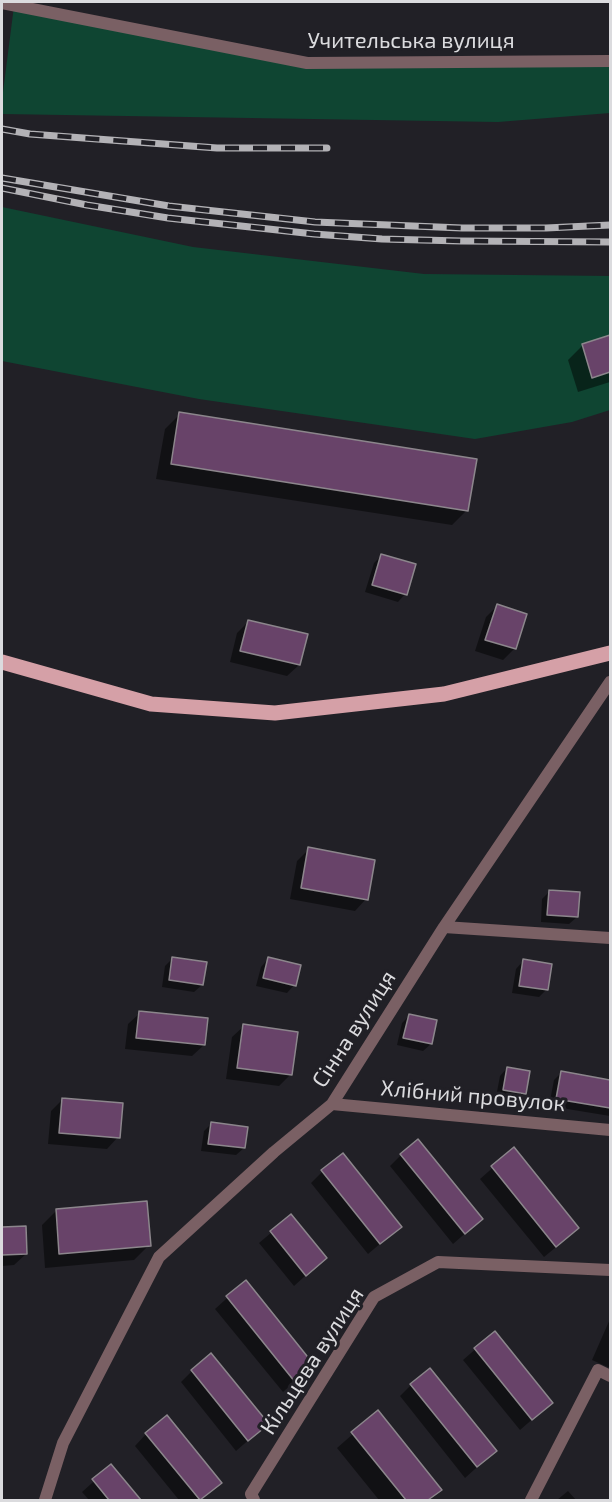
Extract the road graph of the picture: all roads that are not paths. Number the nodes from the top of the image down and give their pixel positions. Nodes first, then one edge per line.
1 (2, 3) edge
2 (610, 61) edge
3 (610, 653) edge
4 (2, 662) edge
5 (610, 682) edge
6 (444, 927) junction
7 (610, 938) edge
8 (332, 1104) junction
9 (610, 1130) edge
10 (610, 1270) edge
11 (610, 1376) edge
12 (45, 1500) edge
13 (254, 1500) edge
14 (531, 1500) edge

1 - 2 street, Учительська вулиця
3 - 4 main road
5 - 6 street, Сінна вулиця
6 - 7 street
6 - 8 street, Сінна вулиця
8 - 9 street, Хлібний провулок
8 - 12 street, Сінна вулиця
10 - 13 street, Кільцева вулиця
11 - 14 street

